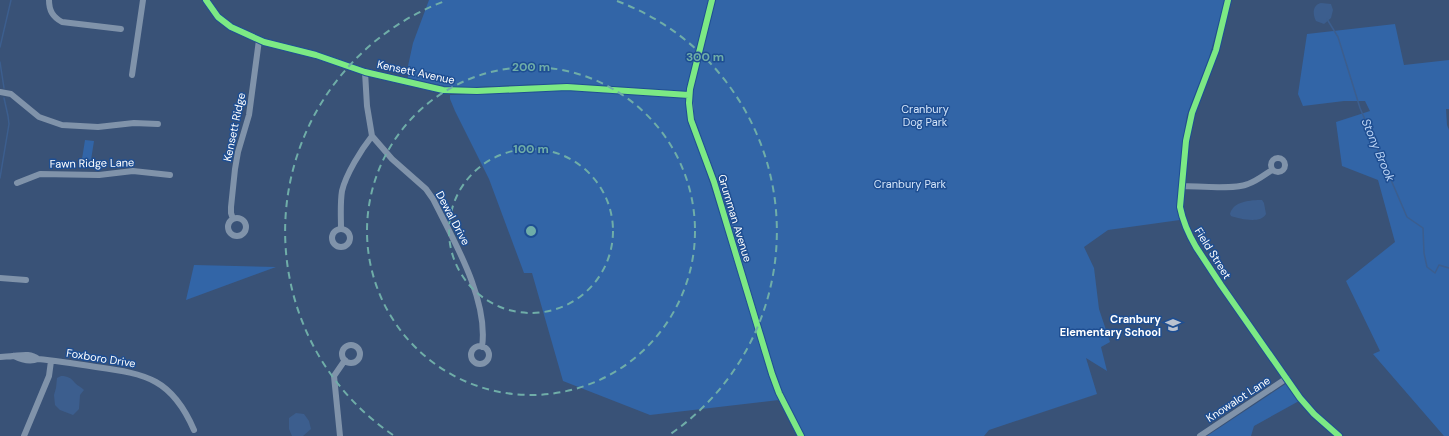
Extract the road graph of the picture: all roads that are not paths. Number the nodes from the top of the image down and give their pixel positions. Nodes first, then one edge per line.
1 (49, 0) edge
2 (143, 0) edge
3 (206, 0) edge
4 (712, 0) edge
5 (1228, 0) edge
6 (121, 29) dead end
7 (259, 40) junction
8 (365, 72) junction
9 (132, 75) dead end
10 (0, 92) edge
11 (689, 95) junction
12 (158, 124) dead end
13 (372, 136) junction
14 (1272, 170) dead end
15 (170, 175) dead end
16 (17, 182) dead end
17 (1182, 186) junction
18 (233, 219) dead end
19 (341, 229) dead end
20 (0, 278) edge
21 (26, 280) dead end
22 (482, 347) dead end
23 (0, 357) edge
24 (345, 360) dead end
25 (51, 361) junction
26 (1287, 378) junction
27 (194, 430) dead end
28 (24, 436) edge
29 (340, 436) edge
30 (801, 436) edge
31 (1200, 436) edge
32 (1339, 436) edge

1 - 6 street
2 - 9 street
3 - 7 street, Kensett Avenue
4 - 11 street, Grumman Avenue
5 - 17 street, Field Street
7 - 8 street, Kensett Avenue
7 - 18 street, Kensett Ridge
8 - 11 street, Kensett Avenue
8 - 13 street
10 - 12 street
11 - 30 street, Grumman Avenue
13 - 19 street
13 - 22 street, Dewal Drive
14 - 17 street
15 - 16 street, Fawn Ridge Lane
17 - 26 street, Field Street
20 - 21 street
23 - 25 street, Foxboro Drive
24 - 29 street
25 - 27 street, Foxboro Drive
25 - 28 street, Foxboro Drive
26 - 31 street, Knowalot Lane
26 - 32 street, Field Street

